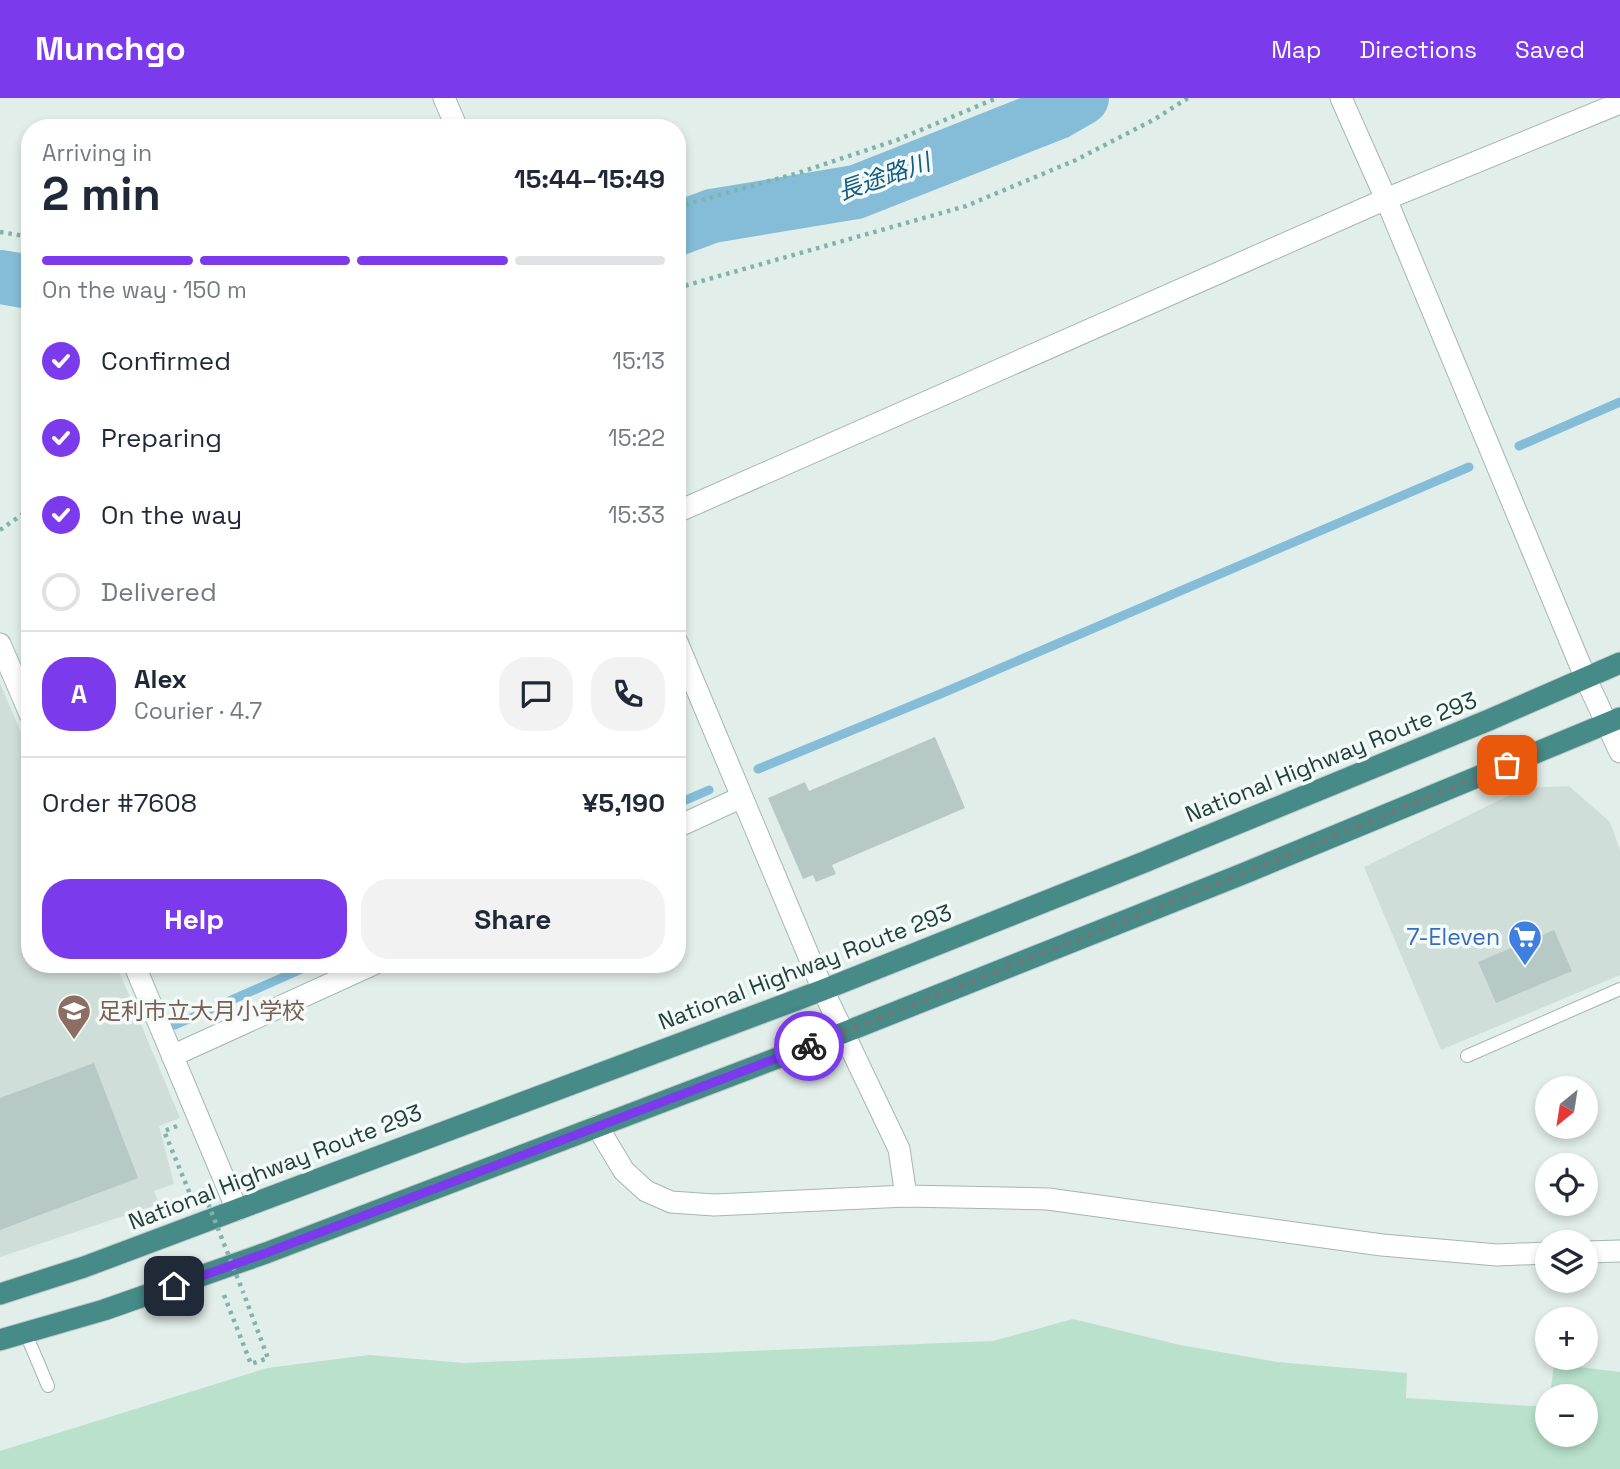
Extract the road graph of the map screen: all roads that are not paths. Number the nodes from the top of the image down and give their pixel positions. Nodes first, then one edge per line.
1 (444, 98) edge
2 (1341, 98) edge
3 (1620, 103) edge
4 (453, 119) edge
5 (1387, 199) junction
6 (686, 508) edge
7 (0, 644) edge
8 (686, 663) edge
9 (1620, 663) edge
10 (1586, 679) junction
11 (21, 692) edge
12 (1614, 721) edge
13 (1620, 752) edge
14 (742, 797) junction
15 (686, 823) edge
16 (138, 973) edge
17 (354, 973) edge
18 (1620, 989) edge
19 (823, 990) junction
20 (843, 1033) junction
21 (172, 1056) junction
22 (1467, 1056) dead end
23 (597, 1126) junction
24 (906, 1196) junction
25 (237, 1210) junction
26 (1620, 1251) edge
27 (1598, 1252) edge
28 (1535, 1253) edge
29 (0, 1294) edge
30 (26, 1334) junction
31 (0, 1340) edge
32 (48, 1387) dead end

1 - 4 street
2 - 5 street
3 - 5 street
5 - 6 street
5 - 10 street
7 - 11 street
8 - 14 street
9 - 10 highway, National Highway Route 293
10 - 12 street
10 - 19 highway, National Highway Route 293
12 - 13 street
12 - 20 highway
14 - 15 street
14 - 19 street
16 - 21 street
17 - 21 street
18 - 22 lane
19 - 20 street
19 - 25 highway, National Highway Route 293
20 - 23 highway
20 - 24 street
21 - 25 street
23 - 24 street
23 - 30 highway
24 - 28 street
25 - 29 highway, National Highway Route 293
26 - 27 street
30 - 31 highway
30 - 32 lane

